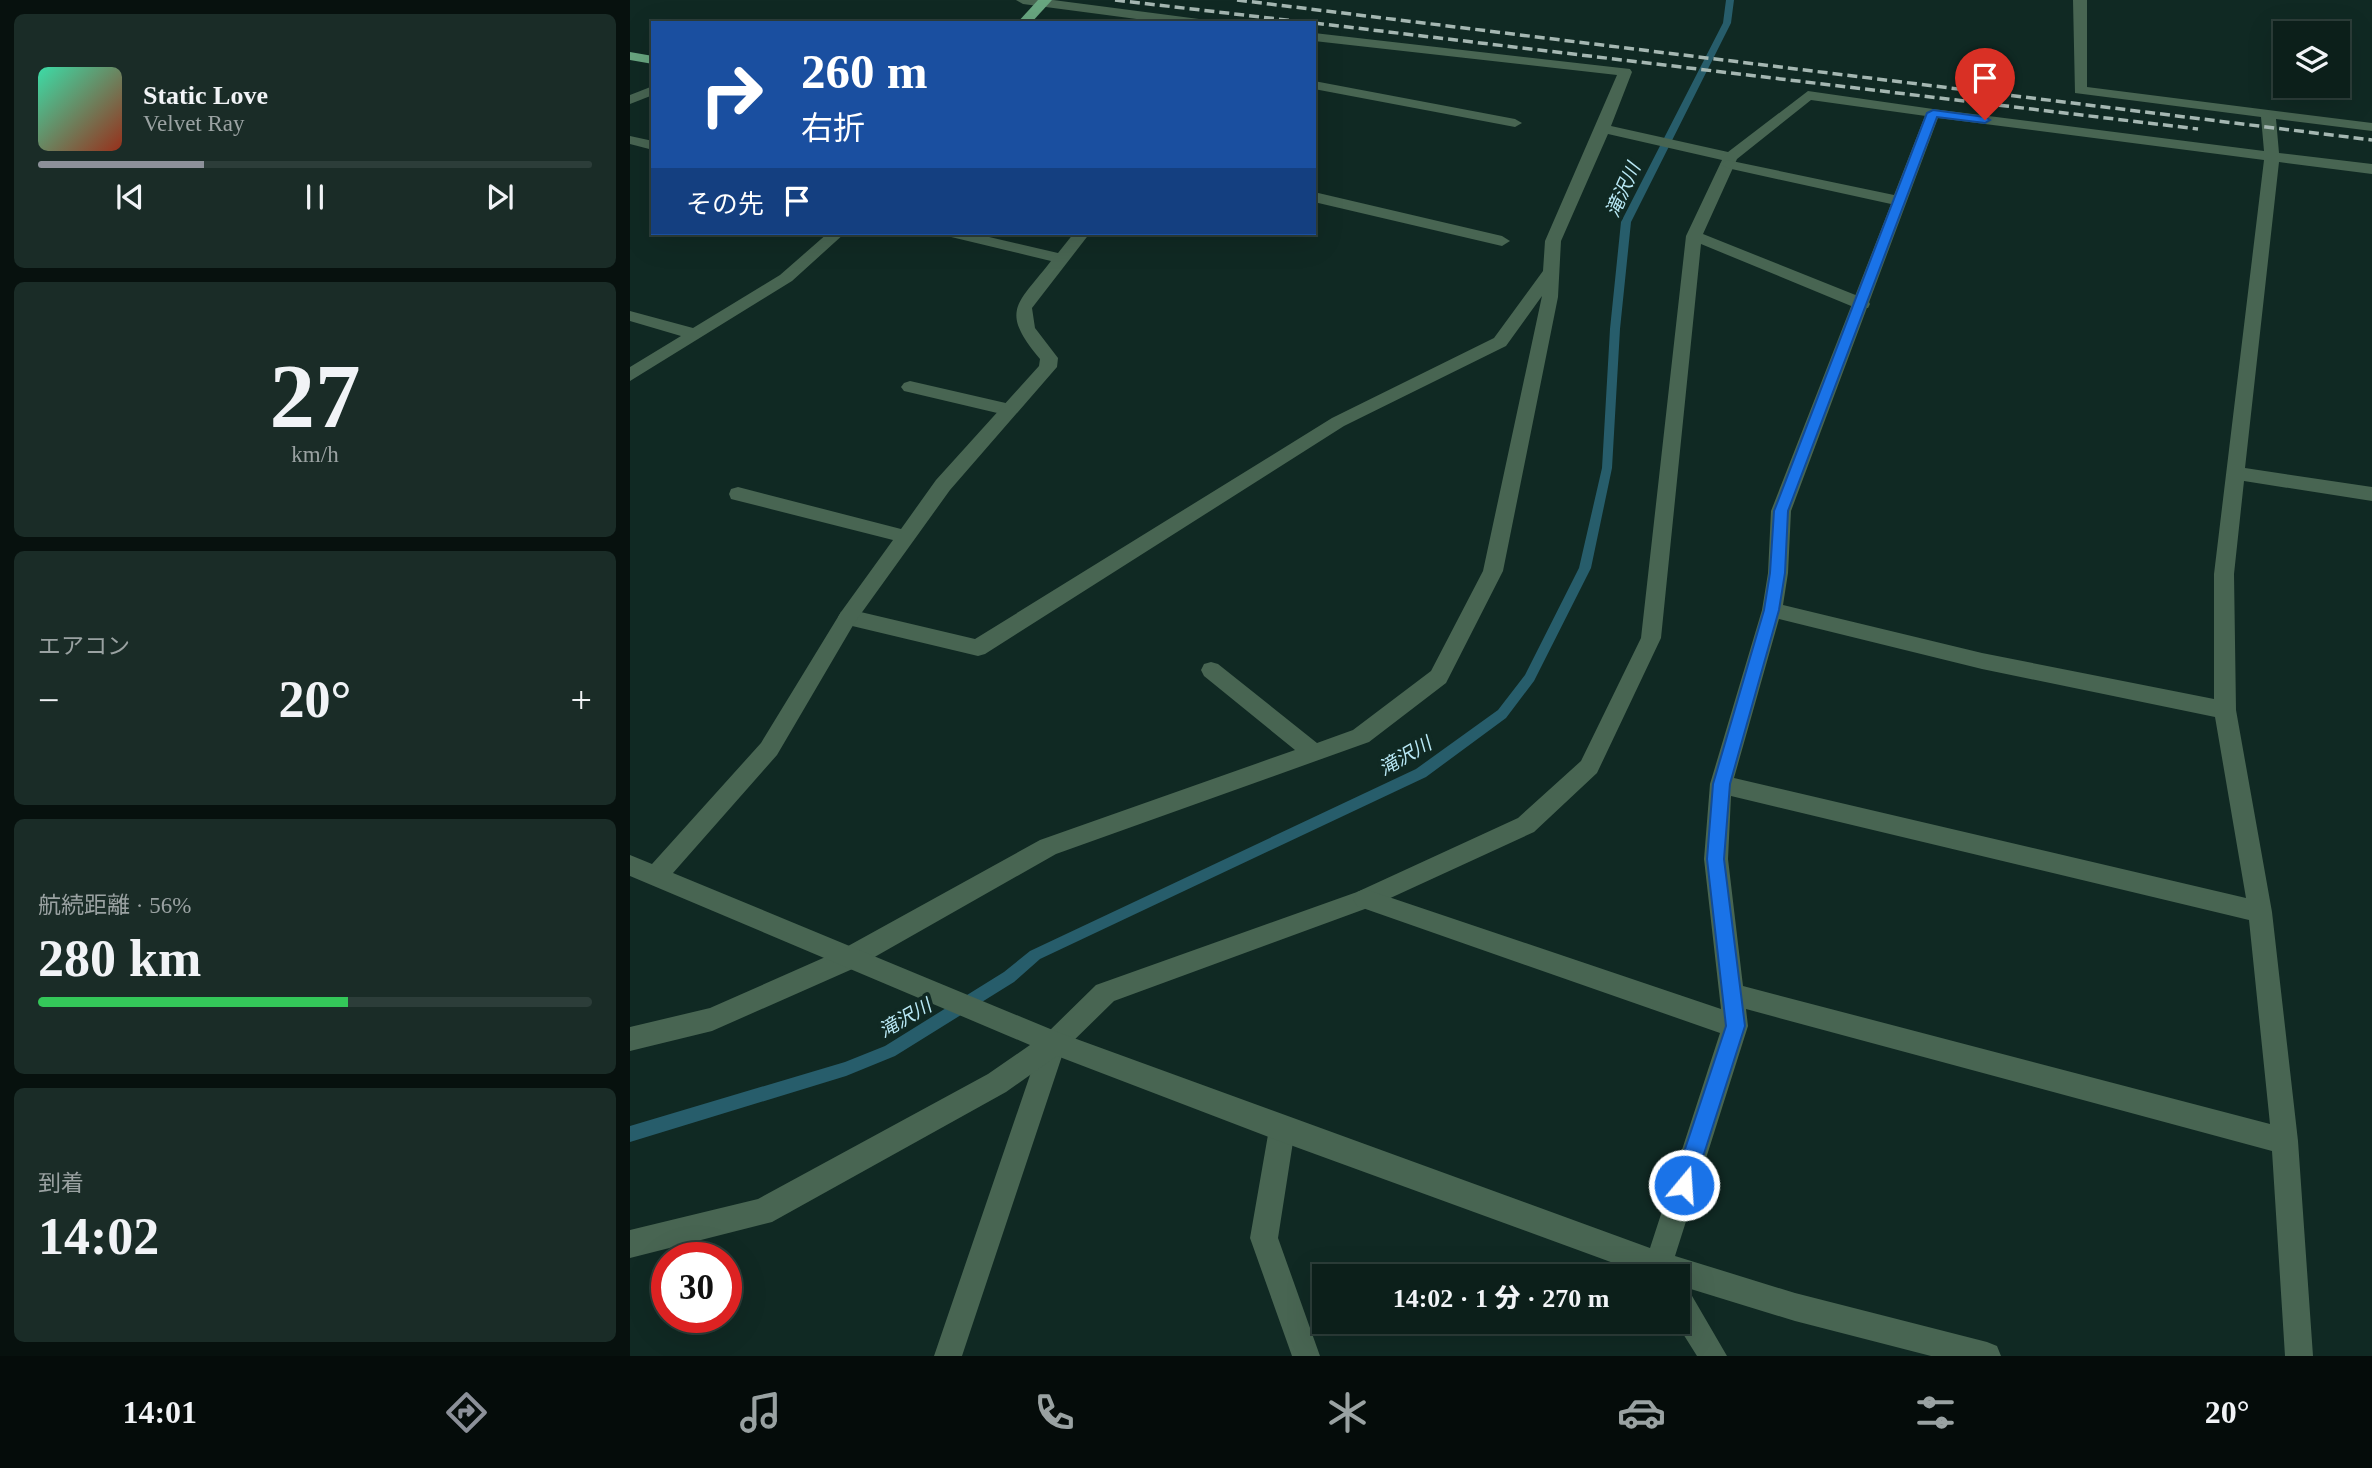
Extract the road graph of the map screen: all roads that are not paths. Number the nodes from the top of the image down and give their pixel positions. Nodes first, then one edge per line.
1 (1023, 0) edge
2 (2080, 0) edge
3 (1044, 1) edge
4 (1025, 21) edge
5 (1185, 21) edge
6 (1316, 37) edge
7 (630, 56) edge
8 (651, 60) edge
9 (1316, 85) edge
10 (651, 91) edge
11 (630, 100) edge
12 (1933, 113) junction
13 (2268, 115) junction
14 (1515, 123) dead end
15 (2372, 127) edge
16 (1603, 129) junction
17 (630, 140) edge
18 (651, 145) edge
19 (2272, 158) junction
20 (1729, 161) junction
21 (2372, 169) edge
22 (1316, 197) edge
23 (1900, 201) junction
24 (835, 235) edge
25 (961, 235) edge
26 (1080, 235) edge
27 (1694, 236) junction
28 (1502, 241) dead end
29 (1062, 259) junction
30 (1552, 270) junction
31 (1861, 304) junction
32 (630, 316) edge
33 (693, 334) junction
34 (630, 375) edge
35 (910, 387) dead end
36 (1010, 410) junction
37 (2236, 473) junction
38 (738, 494) dead end
39 (2372, 494) edge
40 (906, 537) junction
41 (1772, 610) junction
42 (848, 617) junction
43 (1211, 670) dead end
44 (2225, 710) junction
45 (1314, 753) junction
46 (1721, 784) junction
47 (630, 865) edge
48 (656, 876) junction
49 (1365, 899) junction
50 (2260, 912) junction
51 (848, 959) junction
52 (1731, 994) junction
53 (1735, 1026) junction
54 (630, 1039) edge
55 (1054, 1043) junction
56 (1282, 1129) junction
57 (2285, 1141) junction
58 (630, 1244) edge
59 (1645, 1264) edge
60 (1663, 1264) edge
61 (1690, 1278) edge
62 (1690, 1318) edge
63 (948, 1356) edge
64 (1306, 1356) edge
65 (1713, 1356) edge
66 (1987, 1356) edge
67 (2299, 1356) edge

1 - 3 street
2 - 13 street
3 - 4 main road
3 - 5 street
6 - 16 street
7 - 8 main road
9 - 14 street
10 - 11 street
12 - 19 street
12 - 20 street
12 - 23 street
13 - 15 street
13 - 19 street
16 - 20 street
16 - 30 street
17 - 18 street
19 - 21 street
19 - 37 street
20 - 23 street
20 - 27 street
22 - 28 street
23 - 31 street
24 - 33 street
25 - 29 street
26 - 29 street
27 - 31 street
27 - 49 street
29 - 36 street
30 - 42 street
30 - 45 street
31 - 41 street
32 - 33 street
33 - 34 street
35 - 36 street
36 - 40 street
37 - 39 street
37 - 44 street
38 - 40 street
40 - 42 street
41 - 44 street
41 - 46 street
42 - 48 street
43 - 45 street
44 - 50 street
45 - 51 street
46 - 50 street
46 - 52 street
47 - 48 street
48 - 51 street
49 - 53 street
49 - 55 street
50 - 57 street
51 - 54 street
51 - 55 street
52 - 53 street
52 - 57 street
53 - 60 street
55 - 56 street
55 - 58 street
55 - 63 street
56 - 59 street
56 - 64 street
57 - 67 street
61 - 66 street
62 - 65 street

